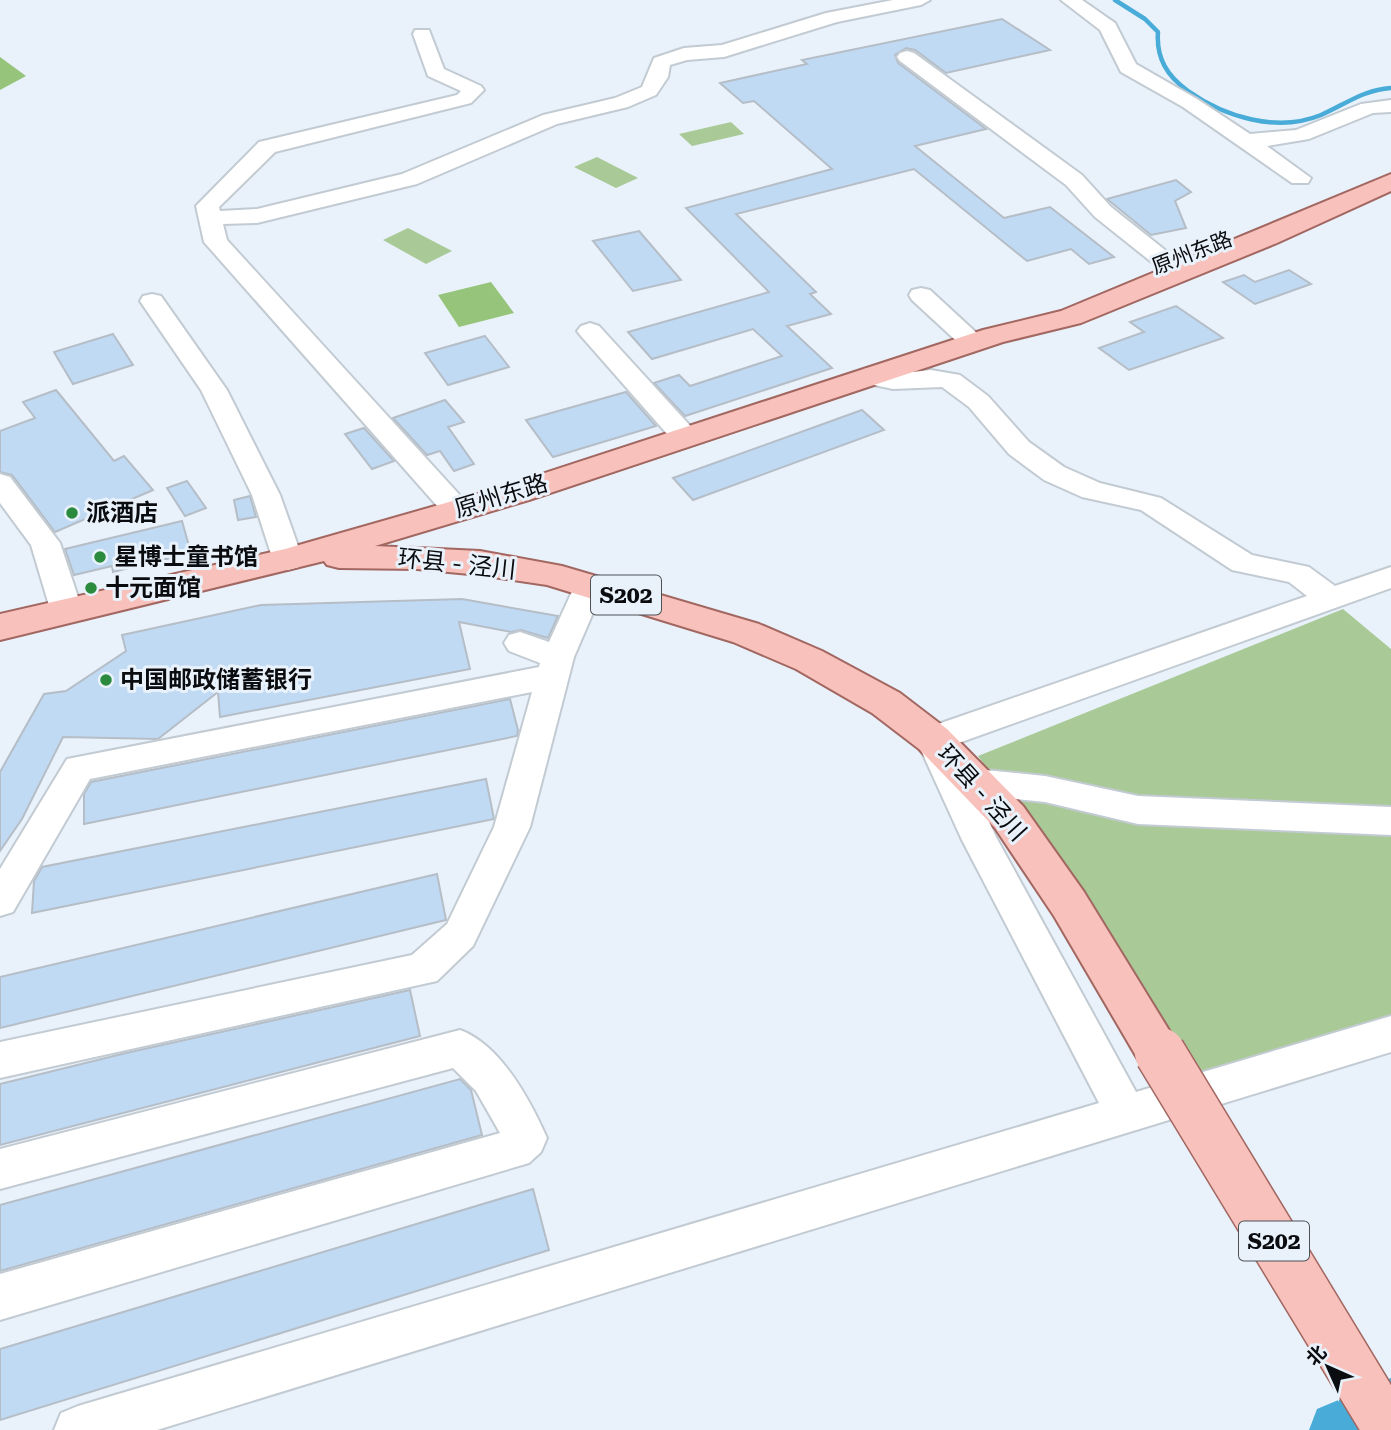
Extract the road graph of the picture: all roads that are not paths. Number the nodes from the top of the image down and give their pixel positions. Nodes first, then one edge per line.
1 (921, 0) edge
2 (1070, 0) edge
3 (422, 34) dead end
4 (907, 57) dead end
5 (1391, 106) edge
6 (1246, 141) junction
7 (1391, 170) edge
8 (1300, 178) dead end
9 (1391, 183) edge
10 (210, 218) junction
11 (1260, 233) junction
12 (1167, 263) junction
13 (921, 295) dead end
14 (152, 301) dead end
15 (590, 331) dead end
16 (983, 340) junction
17 (873, 376) junction
18 (685, 437) junction
19 (0, 483) edge
20 (456, 509) junction
21 (288, 560) junction
22 (1391, 577) edge
23 (590, 585) junction
24 (1331, 598) junction
25 (67, 611) junction
26 (0, 627) edge
27 (520, 643) dead end
28 (556, 666) junction
29 (933, 738) junction
30 (975, 782) junction
31 (1391, 821) edge
32 (0, 901) edge
33 (1391, 1034) edge
34 (0, 1060) edge
35 (1126, 1114) junction
36 (0, 1169) edge
37 (0, 1297) edge
38 (78, 1430) edge
39 (1389, 1430) edge

1 - 10 street
2 - 6 street
3 - 10 street
4 - 12 street
5 - 6 street
6 - 8 street
7 - 11 main road, 原州东路
9 - 11 main road, 原州东路
10 - 20 street
11 - 12 main road, 原州东路
11 - 16 main road, 原州东路
12 - 16 main road, 原州东路
13 - 16 street
14 - 21 street
15 - 18 street
16 - 17 main road, 原州东路
17 - 18 main road, 原州东路
17 - 24 street
18 - 20 main road, 原州东路
19 - 25 street
20 - 21 main road, 原州东路
21 - 23 main road, 环县 - 泾川 / S202
21 - 25 main road, 原州东路 / S202
22 - 24 street
23 - 28 street
23 - 29 main road, 环县 - 泾川 / S202
24 - 29 street
25 - 26 main road, 原州东路 / S202
27 - 28 street
28 - 32 street
28 - 34 street
29 - 30 main road, 环县 - 泾川 / S202
29 - 35 street
30 - 31 street
30 - 39 main road, 环县 - 泾川 / S202, bridge
33 - 35 street
35 - 38 street
36 - 37 street

